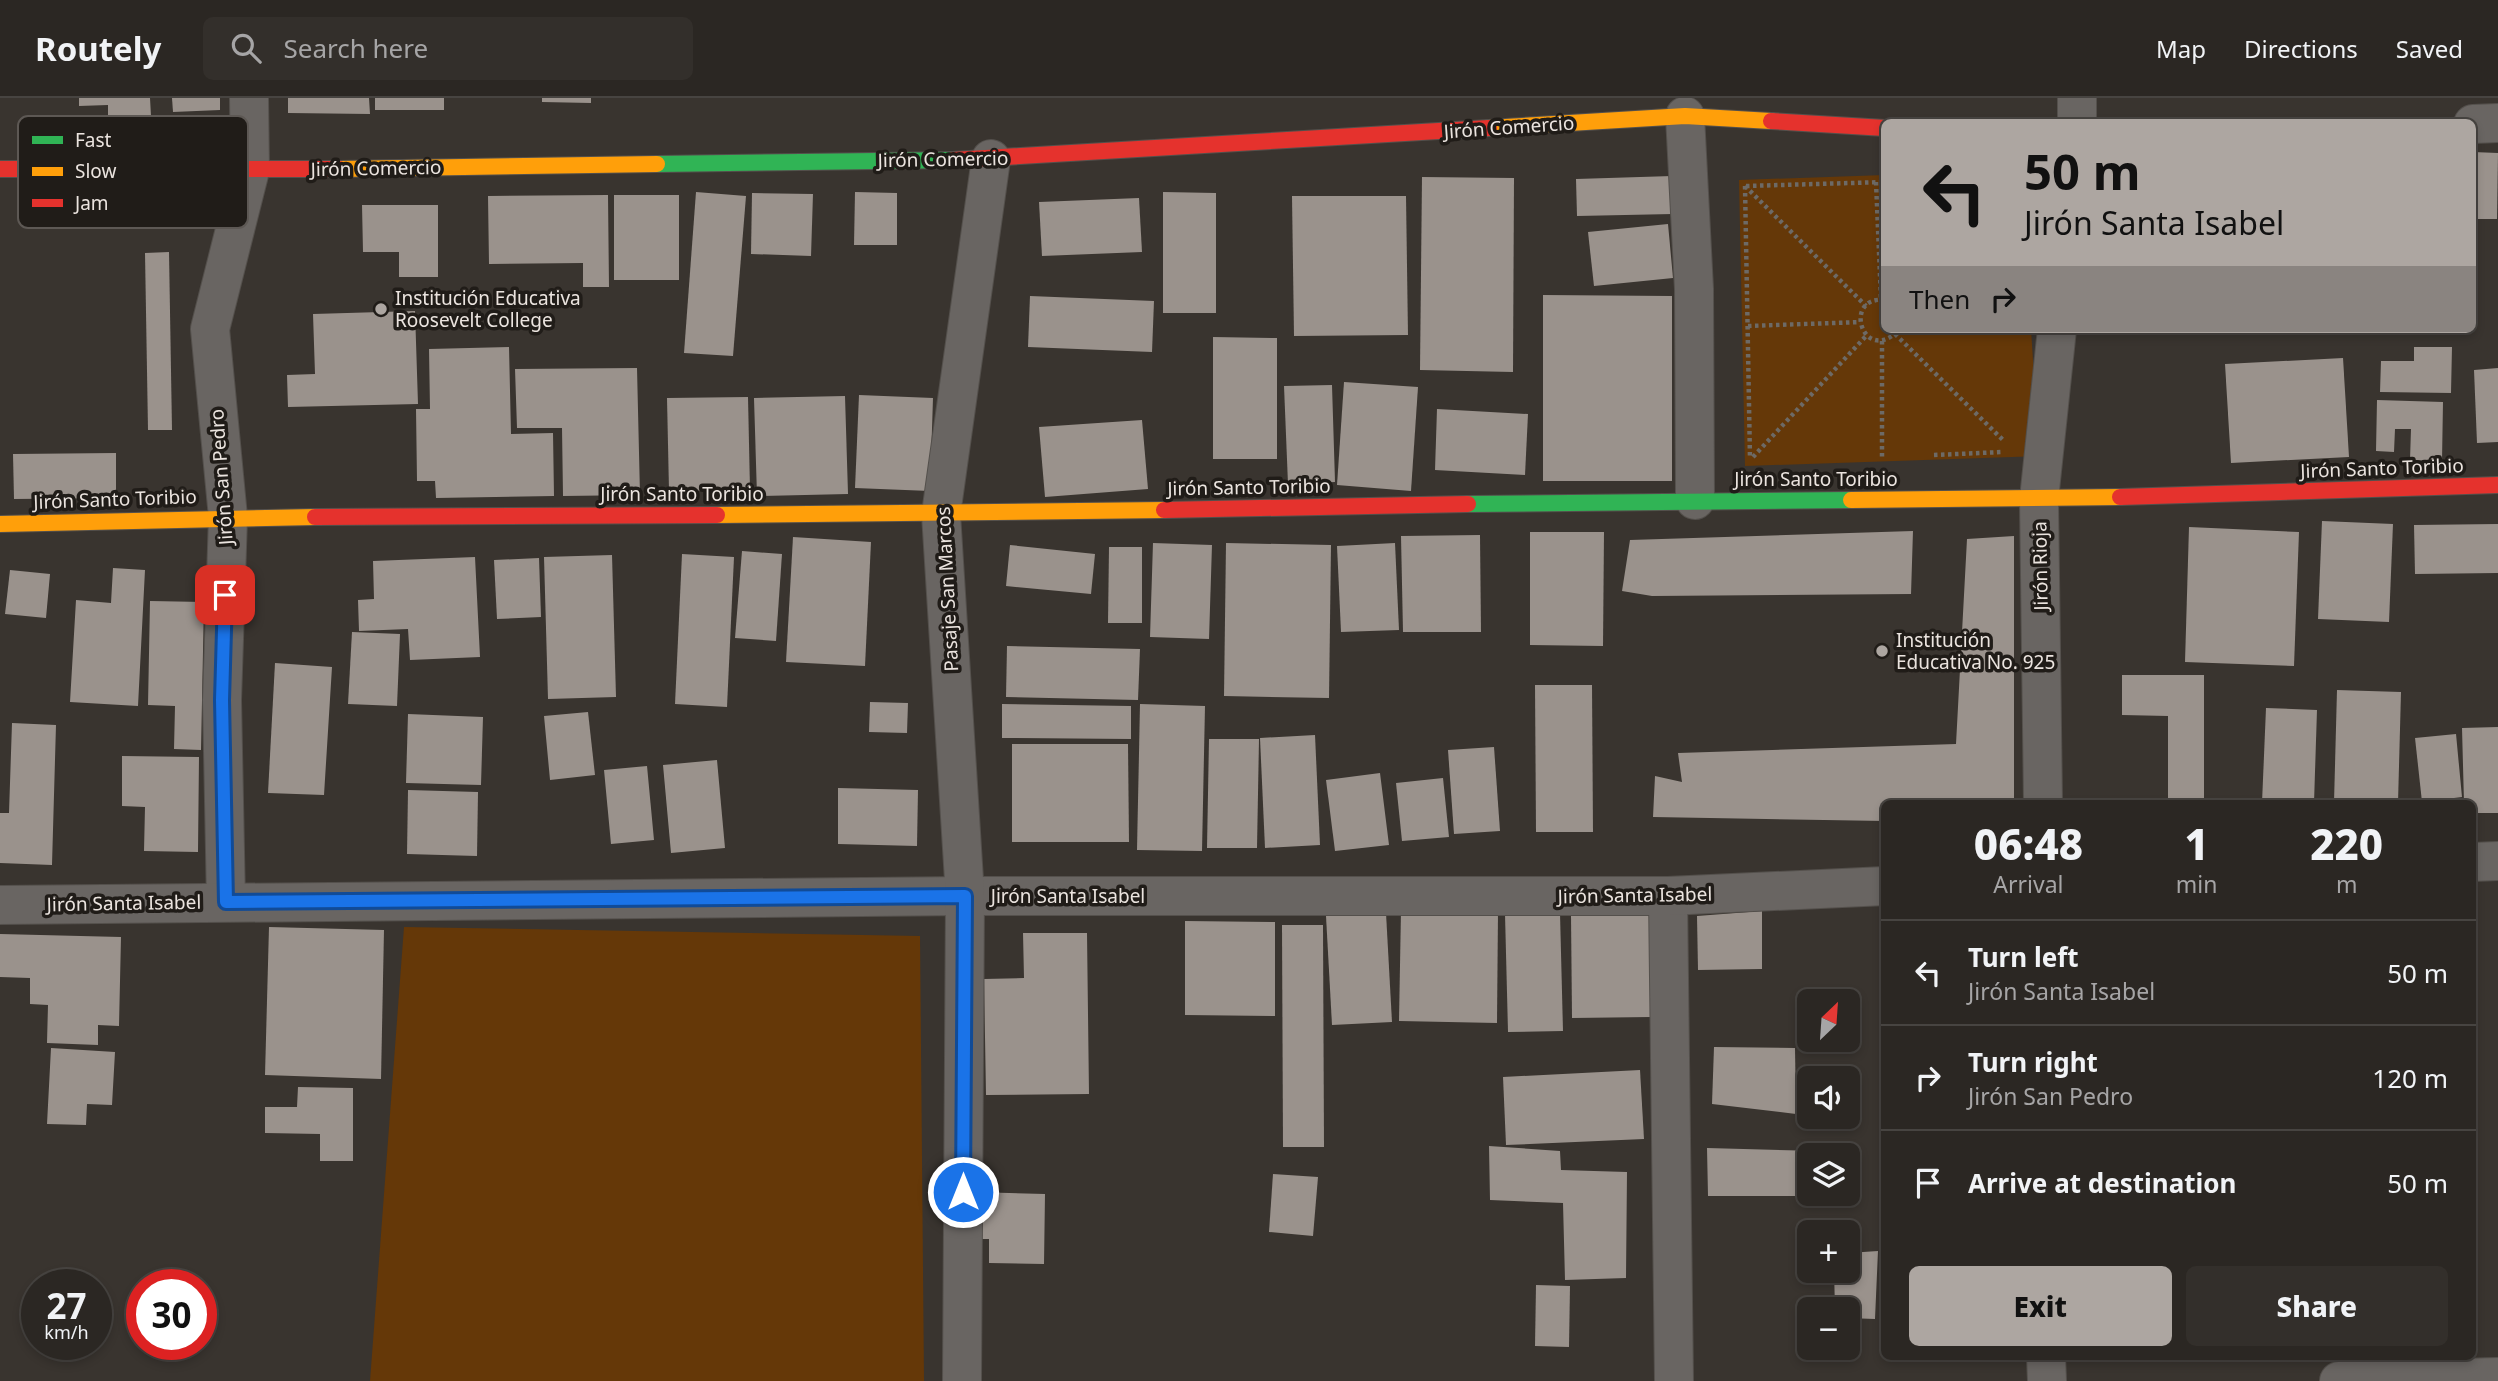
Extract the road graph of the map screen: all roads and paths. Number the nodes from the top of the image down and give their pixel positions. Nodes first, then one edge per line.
1 (249, 98) edge
2 (2077, 98) edge
3 (1685, 116) junction
4 (2077, 119) edge
5 (2498, 123) edge
6 (2476, 124) edge
7 (1881, 128) edge
8 (991, 159) junction
9 (0, 169) edge
10 (18, 169) edge
11 (250, 170) junction
12 (248, 178) edge
13 (1876, 182) junction
14 (1881, 182) edge
15 (1745, 186) junction
16 (235, 228) edge
17 (1881, 266) edge
18 (1881, 299) edge
19 (1866, 306) junction
20 (1860, 322) junction
21 (1748, 326) junction
22 (1896, 333) edge
23 (1900, 333) edge
24 (2057, 333) edge
25 (1867, 335) junction
26 (1882, 341) junction
27 (2005, 442) dead end
28 (2015, 452) dead end
29 (1922, 455) dead end
30 (1869, 457) dead end
31 (1763, 460) dead end
32 (1750, 461) junction
33 (2498, 485) edge
34 (2039, 499) junction
35 (1695, 500) junction
36 (941, 514) junction
37 (228, 517) junction
38 (0, 524) edge
39 (2043, 800) edge
40 (2498, 861) edge
41 (2476, 862) edge
42 (1881, 886) edge
43 (965, 896) junction
44 (1668, 896) junction
45 (226, 902) junction
46 (0, 905) edge
47 (2046, 1360) edge
48 (2498, 1377) edge
49 (962, 1381) edge
50 (1674, 1381) edge
51 (2047, 1381) edge
52 (2339, 1381) edge

1 - 11 street, Jirón San Pedro
2 - 4 street
3 - 7 street, Jirón Comercio
3 - 8 street, Jirón Comercio
3 - 35 street
5 - 6 street
8 - 11 street, Jirón Comercio
8 - 36 street, Pasaje San Marcos
9 - 10 street, Jirón Comercio
11 - 12 street, Jirón San Pedro
13 - 14 path
13 - 15 path
13 - 17 path
15 - 19 path
15 - 21 path
16 - 37 street, Jirón San Pedro
18 - 19 path
19 - 20 path
20 - 21 path
20 - 25 path
21 - 32 path
22 - 26 path
23 - 27 path
24 - 34 street, Jirón Rioja
25 - 26 path
25 - 32 path
26 - 30 path
28 - 29 path
31 - 32 path
33 - 34 street, Jirón Santo Toribio
34 - 35 street, Jirón Santo Toribio
34 - 39 street, Jirón Rioja
35 - 36 street, Jirón Santo Toribio
36 - 37 street, Jirón Santo Toribio
36 - 43 street, Pasaje San Marcos
37 - 38 street, Jirón Santo Toribio
37 - 45 street, Jirón San Pedro
40 - 41 street
42 - 44 street, Jirón Santa Isabel
43 - 44 street, Jirón Santa Isabel
43 - 45 street, Jirón Santa Isabel
43 - 49 street, Pasaje San Marcos
44 - 50 street
45 - 46 street, Jirón Santa Isabel
47 - 51 street
48 - 52 street

